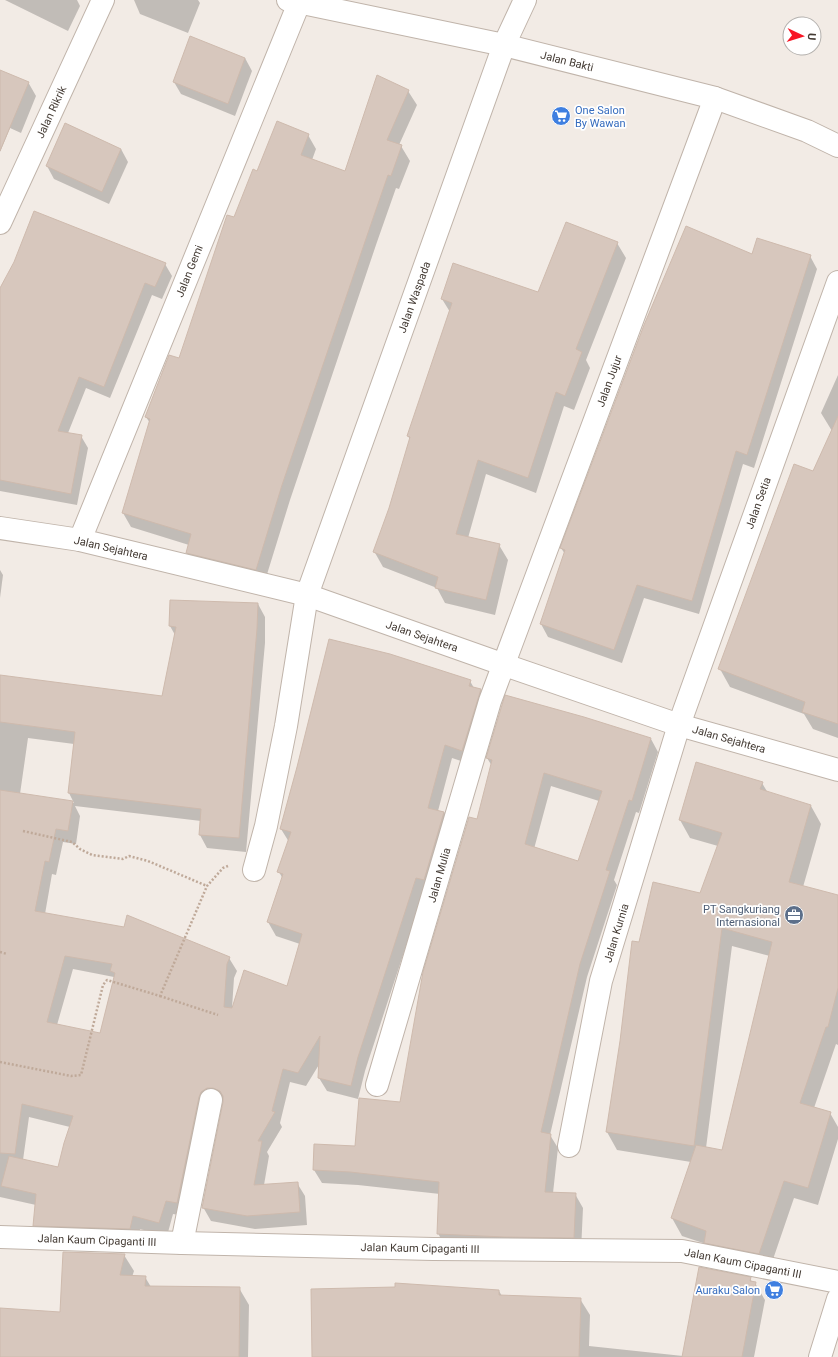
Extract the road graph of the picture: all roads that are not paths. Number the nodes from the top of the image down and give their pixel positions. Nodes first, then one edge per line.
1 (103, 0) edge
2 (525, 0) edge
3 (294, 1) edge
4 (504, 45) junction
5 (715, 98) junction
6 (838, 146) edge
7 (0, 223) edge
8 (838, 282) edge
9 (0, 528) edge
10 (80, 540) junction
11 (307, 595) junction
12 (502, 664) junction
13 (679, 725) junction
14 (838, 770) edge
15 (254, 870) dead end
16 (377, 1085) dead end
17 (211, 1100) dead end
18 (569, 1146) dead end
19 (0, 1236) edge
20 (182, 1243) junction
21 (838, 1282) edge
22 (838, 1299) edge
23 (820, 1357) edge

1 - 7 street, Jalan Rikrik
2 - 4 street, Jalan Waspada
3 - 4 street, Jalan Bakti
3 - 10 street, Jalan Gemi
4 - 5 street, Jalan Bakti
4 - 11 street, Jalan Waspada
5 - 6 street, Jalan Bakti
5 - 12 street, Jalan Jujur
8 - 13 street, Jalan Setia
9 - 10 street, Jalan Sejahtera
10 - 11 street, Jalan Sejahtera
11 - 12 street, Jalan Sejahtera
11 - 15 street, Jalan Waspada
12 - 13 street, Jalan Sejahtera
12 - 16 street, Jalan Mulia
13 - 14 street, Jalan Sejahtera
13 - 18 street, Jalan Kurnia
17 - 20 street
19 - 20 street, Jalan Kaum Cipaganti III
20 - 21 street, Jalan Kaum Cipaganti III
22 - 23 street

